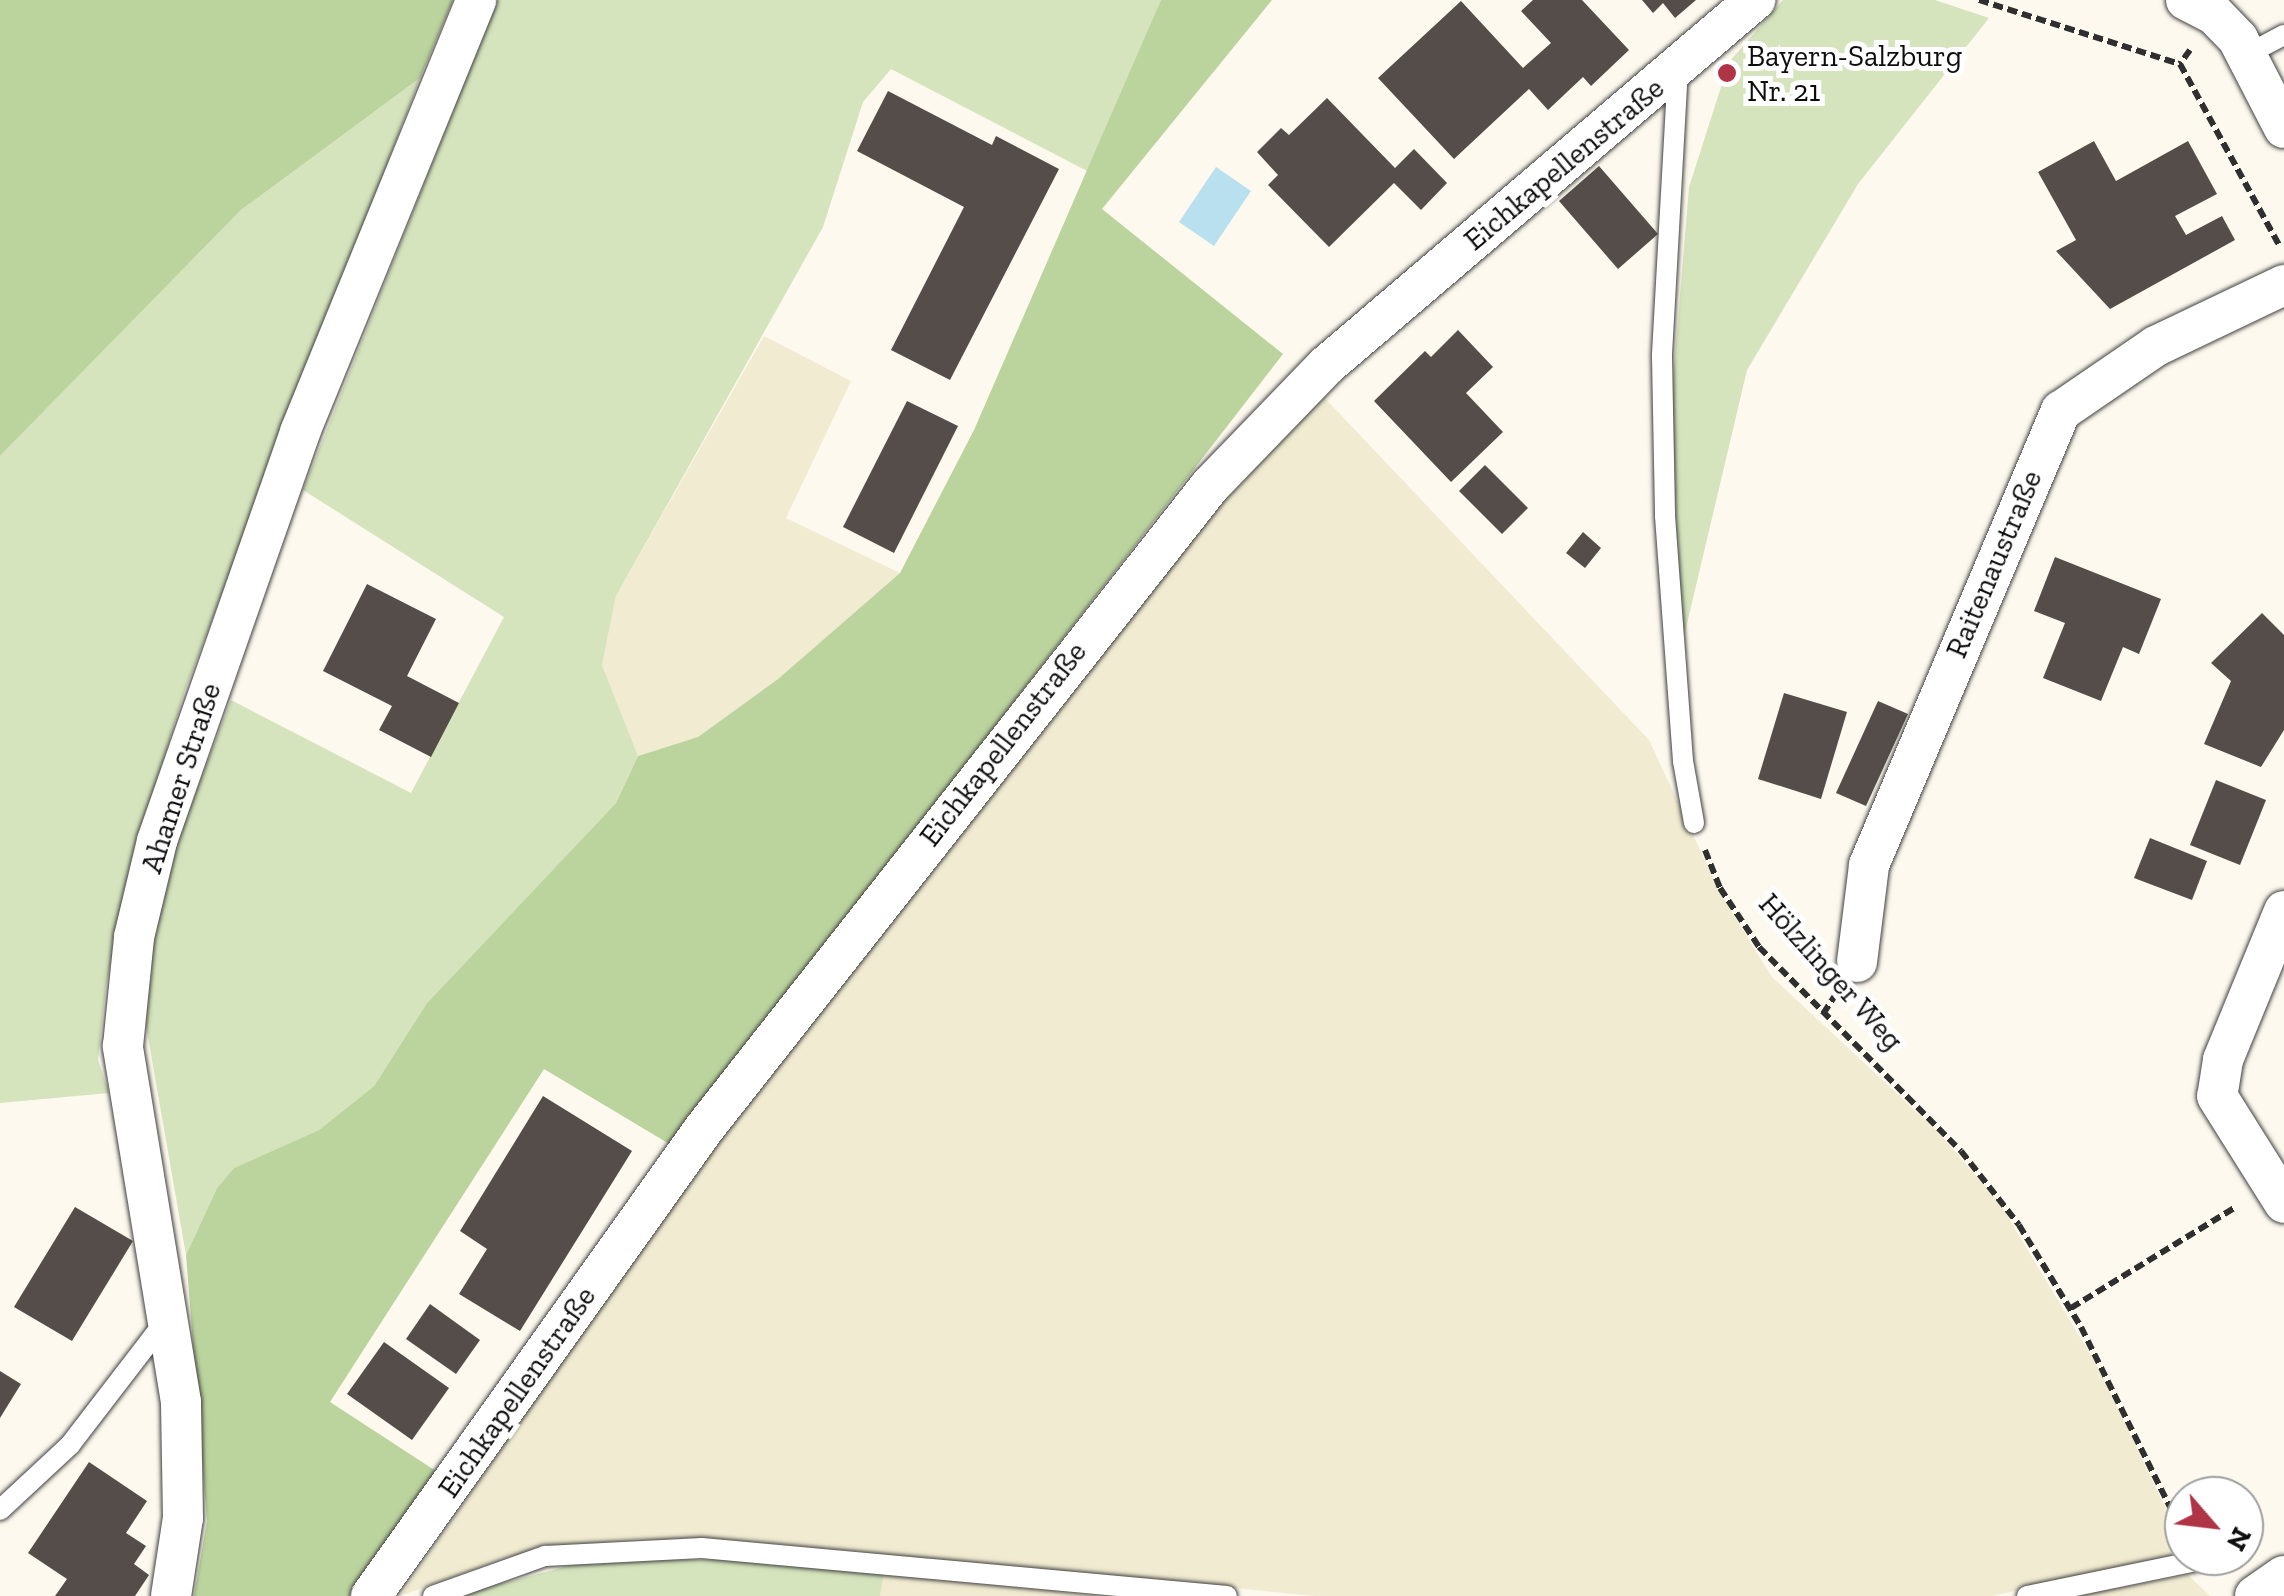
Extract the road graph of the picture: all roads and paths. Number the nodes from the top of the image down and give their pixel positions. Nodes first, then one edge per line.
1 (476, 0) edge
2 (1755, 0) edge
3 (1979, 0) edge
4 (2200, 7) edge
5 (2284, 34) edge
6 (2246, 55) junction
7 (2180, 64) junction
8 (1678, 68) junction
9 (2284, 128) edge
10 (2284, 254) edge
11 (2284, 285) edge
12 (1694, 823) joint
13 (2284, 911) edge
14 (1856, 962) dead end
15 (2280, 1188) edge
16 (2071, 1308) junction
17 (170, 1315) junction
18 (2164, 1494) edge
19 (0, 1510) edge
20 (2164, 1568) edge
21 (2284, 1576) edge
22 (171, 1596) edge
23 (371, 1596) edge
24 (433, 1596) edge
25 (1227, 1596) edge
26 (2027, 1596) edge
27 (2256, 1596) edge

1 - 17 street, Ahamer Straße
2 - 8 street, Eichkapellenstraße
3 - 7 path
4 - 6 street
4 - 7 path
5 - 6 lane
6 - 9 street
7 - 10 path
8 - 12 lane
8 - 23 street, Eichkapellenstraße
11 - 14 street, Raitenaustraße
12 - 16 path, Hölzlinger Weg
13 - 15 street
15 - 16 path
16 - 18 path, Hölzlinger Weg
17 - 19 lane
17 - 22 street, Ahamer Straße
20 - 26 lane
21 - 27 street
24 - 25 lane

